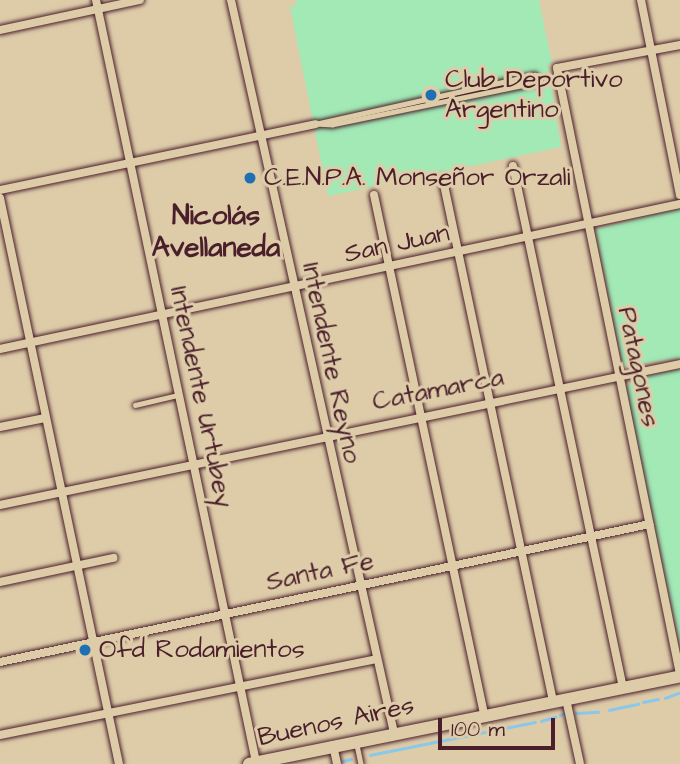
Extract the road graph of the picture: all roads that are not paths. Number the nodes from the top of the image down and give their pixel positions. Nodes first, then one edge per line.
1 (140, 0) edge
2 (232, 0) edge
3 (641, 0) edge
4 (97, 4) edge
5 (0, 30) edge
6 (680, 45) edge
7 (651, 51) junction
8 (411, 101) junction
9 (412, 108) junction
10 (315, 124) junction
11 (262, 136) junction
12 (130, 163) junction
13 (513, 166) dead end
14 (443, 180) dead end
15 (0, 190) edge
16 (374, 195) dead end
17 (680, 195) edge
18 (0, 198) edge
19 (680, 204) edge
20 (587, 224) junction
21 (527, 237) junction
22 (459, 252) junction
23 (389, 268) junction
24 (294, 288) junction
25 (162, 314) junction
26 (30, 343) junction
27 (0, 349) edge
28 (680, 364) edge
29 (619, 376) junction
30 (560, 388) junction
31 (178, 395) junction
32 (490, 402) junction
33 (135, 405) dead end
34 (420, 416) junction
35 (45, 418) junction
36 (0, 427) edge
37 (324, 434) junction
38 (193, 463) junction
39 (61, 492) junction
40 (0, 505) edge
41 (650, 524) junction
42 (590, 537) junction
43 (522, 551) junction
44 (113, 558) dead end
45 (78, 565) junction
46 (452, 565) junction
47 (0, 582) edge
48 (359, 586) junction
49 (225, 613) junction
50 (94, 643) junction
51 (376, 659) junction
52 (0, 663) edge
53 (680, 675) edge
54 (240, 685) junction
55 (623, 688) junction
56 (566, 699) junction
57 (553, 701) junction
58 (108, 712) junction
59 (484, 715) junction
60 (394, 733) junction
61 (0, 735) edge
62 (356, 741) junction
63 (333, 745) junction
64 (253, 763) edge
65 (119, 764) edge
66 (337, 764) edge
67 (361, 764) edge
68 (580, 764) edge

1 - 4 street
2 - 11 street, Intendente Reyno
3 - 7 street
4 - 5 street
4 - 12 street, Intendente Urtubey
6 - 7 street
7 - 17 street
7 - 20 street, Patagones
8 - 9 lane
8 - 9 lane
8 - 10 lane
9 - 10 lane
10 - 11 street
11 - 12 street
11 - 24 street, Intendente Reyno
12 - 15 street
12 - 25 street, Intendente Urtubey
13 - 21 street
14 - 22 street
16 - 23 street
18 - 26 street
19 - 20 street, San Juan
20 - 21 street, San Juan
20 - 29 street, Patagones
21 - 22 street, San Juan
21 - 30 street
22 - 23 street, San Juan
22 - 32 street
23 - 24 street, San Juan
23 - 34 street
24 - 25 street, San Juan
24 - 37 street, Intendente Reyno
25 - 26 street, San Juan
25 - 31 street, Intendente Urtubey
26 - 27 street, San Juan
26 - 35 street
28 - 29 street, Catamarca
29 - 30 street, Catamarca
29 - 41 street, Patagones
30 - 32 street, Catamarca
30 - 42 street
31 - 33 lane
31 - 38 street, Intendente Urtubey
32 - 34 street, Catamarca
32 - 43 street
34 - 37 street, Catamarca
34 - 46 street
35 - 36 street
35 - 39 street
37 - 38 street, Catamarca
37 - 48 street, Intendente Reyno
38 - 39 street, Catamarca
38 - 49 street, Intendente Urtubey
39 - 40 street, Catamarca
39 - 45 street
41 - 42 street, Santa Fe
41 - 53 street, Patagones
42 - 43 street, Santa Fe
42 - 55 street
43 - 46 street, Santa Fe
43 - 57 street
44 - 45 street
45 - 47 street
45 - 50 street
46 - 48 street, Santa Fe
46 - 59 street
48 - 49 street, Santa Fe
48 - 51 street, Intendente Reyno
49 - 50 street, Santa Fe
49 - 54 street, Intendente Urtubey
50 - 52 street, Santa Fe
50 - 58 street
51 - 54 street
51 - 60 street, Intendente Reyno
53 - 55 main road, Buenos Aires
54 - 58 street
54 - 64 street, Intendente Urtubey
55 - 56 main road, Buenos Aires
56 - 57 main road, Buenos Aires
56 - 68 street
57 - 59 main road, Buenos Aires
58 - 61 street
58 - 65 street
59 - 60 main road, Buenos Aires
60 - 62 main road, Buenos Aires
62 - 63 main road, Buenos Aires
62 - 67 lane
63 - 64 main road, Buenos Aires
63 - 66 street

